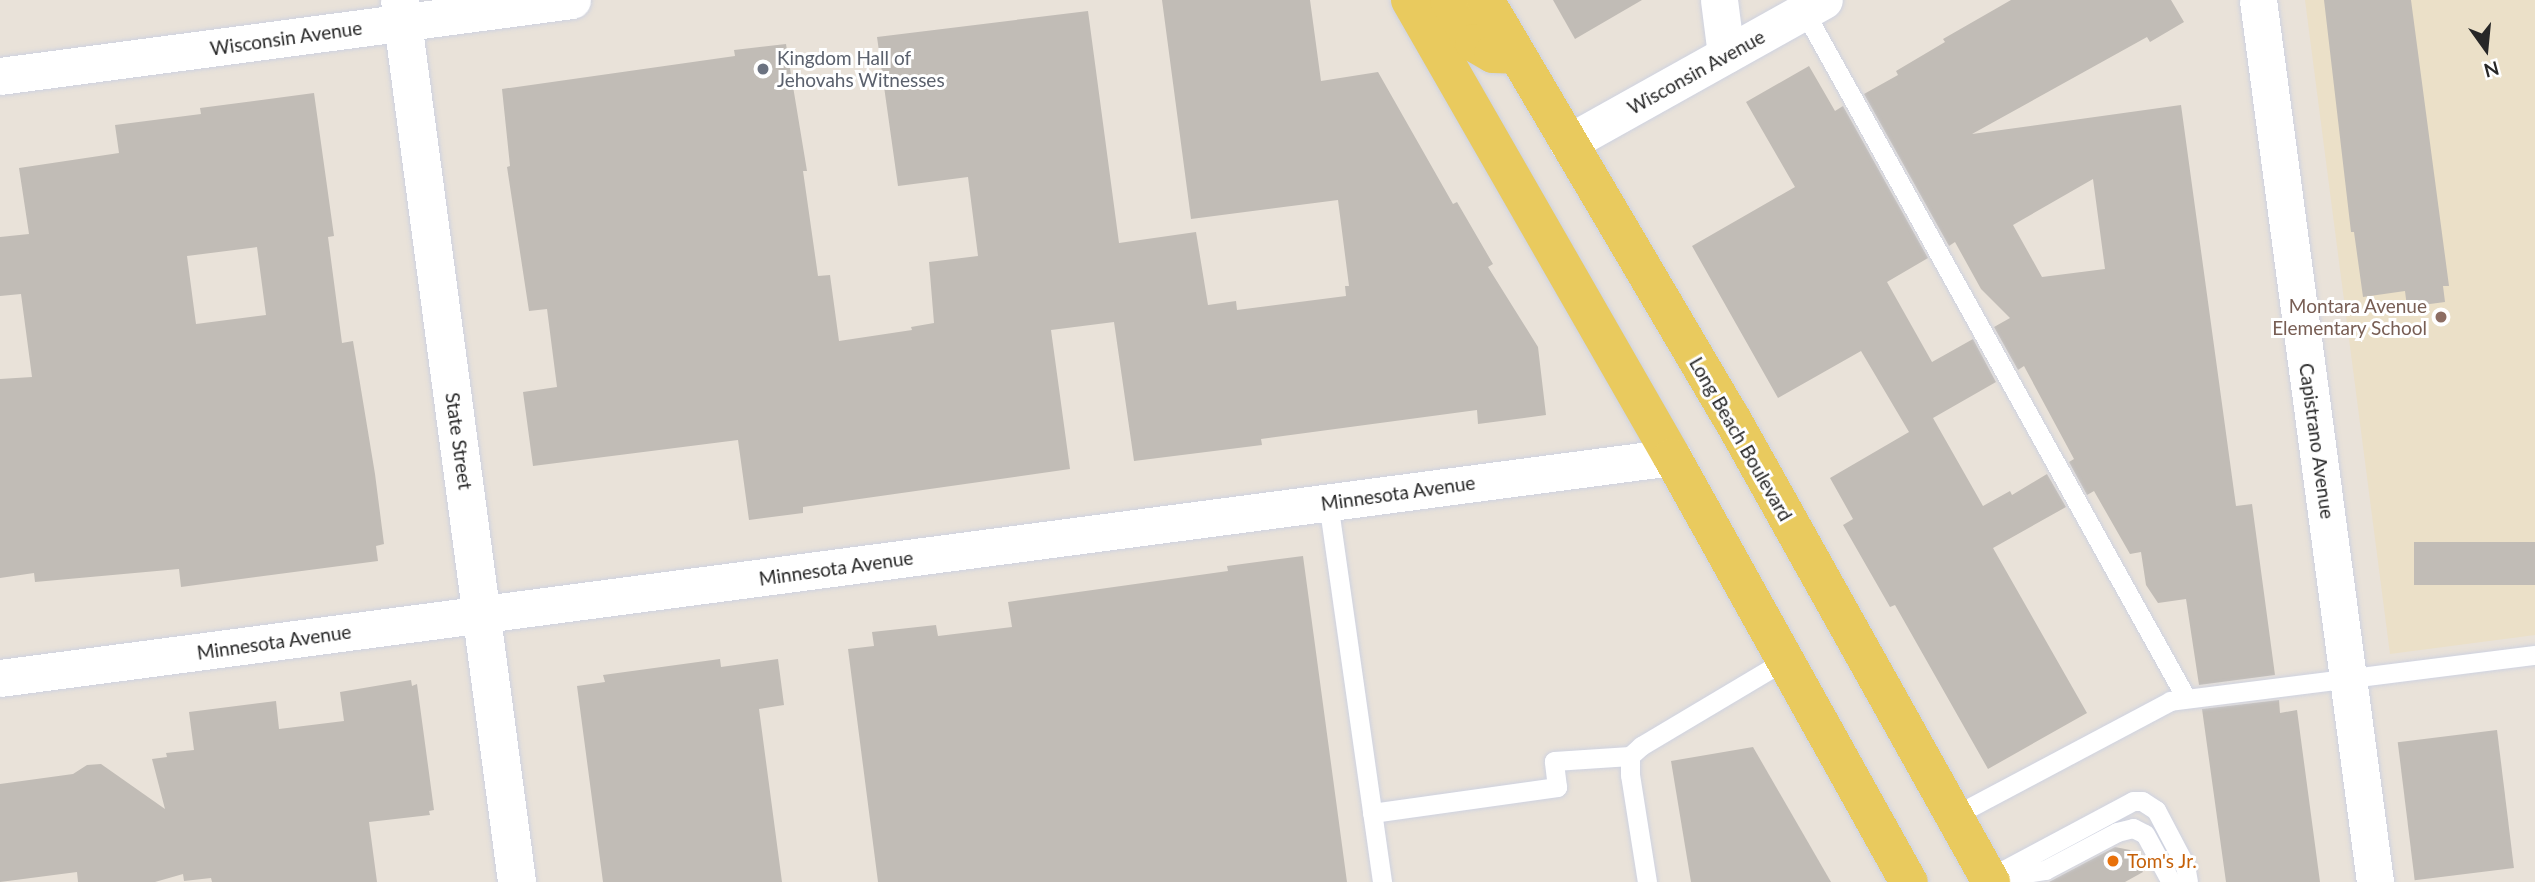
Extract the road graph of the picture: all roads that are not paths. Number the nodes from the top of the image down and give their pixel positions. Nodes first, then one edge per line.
1 (572, 0) edge
2 (1410, 0) edge
3 (1449, 0) edge
4 (1485, 0) edge
5 (1719, 0) edge
6 (2259, 0) edge
7 (1814, 6) edge
8 (402, 11) edge
9 (1516, 55) junction
10 (1726, 55) junction
11 (0, 76) edge
12 (1568, 143) junction
13 (1672, 457) junction
14 (1328, 502) junction
15 (482, 615) junction
16 (2535, 654) edge
17 (1787, 659) junction
18 (0, 678) edge
19 (2348, 679) junction
20 (2186, 698) junction
21 (1630, 756) junction
22 (1373, 813) junction
23 (1954, 816) junction
24 (1990, 880) edge
25 (517, 882) edge
26 (1382, 882) edge
27 (1647, 882) edge
28 (1909, 882) edge
29 (2171, 882) edge
30 (2188, 882) edge
31 (2375, 882) edge

1 - 8 street, Wisconsin Avenue
2 - 13 main road
3 - 9 main road
4 - 9 main road, Long Beach Boulevard
5 - 10 street
6 - 19 street, Capistrano Avenue
7 - 10 street, Wisconsin Avenue
7 - 20 lane
8 - 11 street, Wisconsin Avenue
8 - 15 main road, State Street
9 - 12 main road, Long Beach Boulevard
10 - 12 street, Wisconsin Avenue
12 - 23 main road, Long Beach Boulevard
13 - 14 street, Minnesota Avenue
13 - 17 main road
14 - 15 street, Minnesota Avenue
14 - 22 lane
15 - 18 street, Minnesota Avenue
15 - 25 main road, State Street
16 - 19 lane
17 - 21 lane
17 - 28 main road
19 - 20 lane
19 - 31 street, Capistrano Avenue
20 - 23 lane
21 - 22 lane
21 - 27 lane
22 - 26 lane
23 - 24 main road, Long Beach Boulevard
24 - 29 lane
24 - 30 lane

